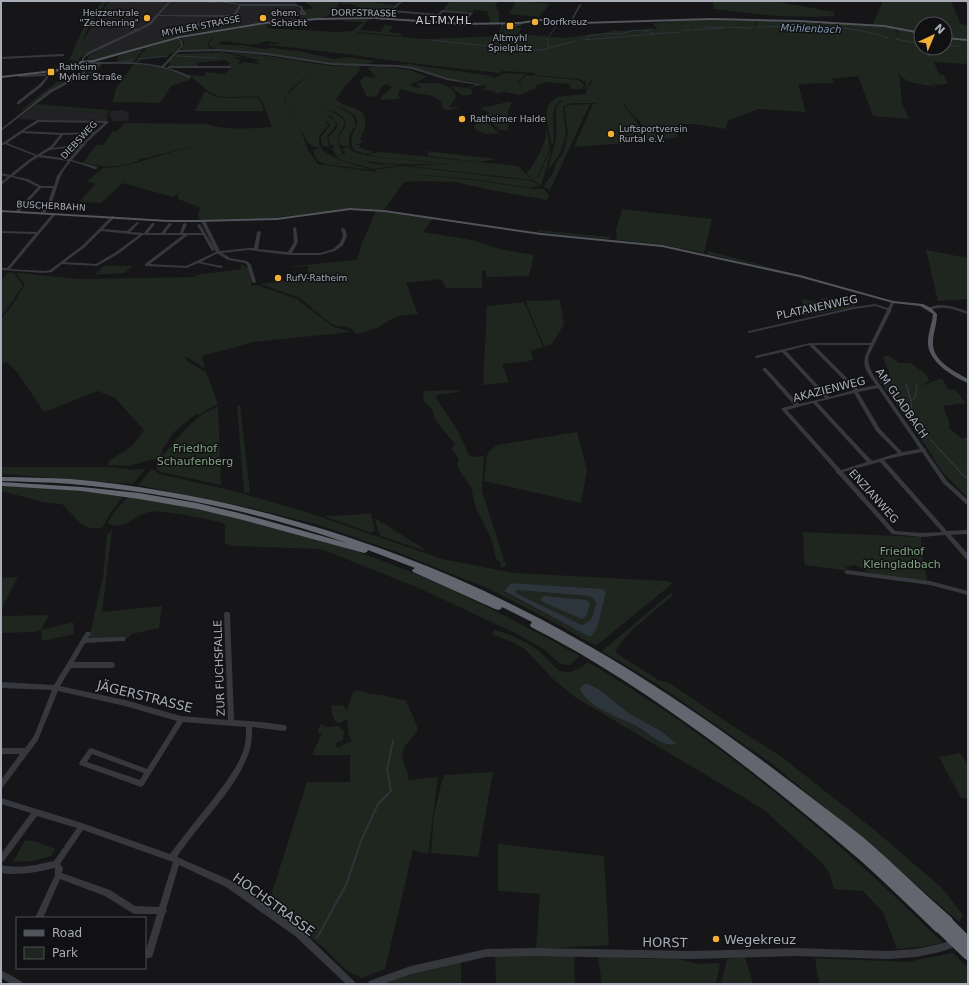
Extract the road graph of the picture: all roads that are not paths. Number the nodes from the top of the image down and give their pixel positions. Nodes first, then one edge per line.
1 (170, 1) edge
2 (210, 1) edge
3 (217, 1) edge
4 (220, 1) edge
5 (252, 1) edge
6 (402, 1) edge
7 (240, 5) junction
8 (250, 5) junction
9 (580, 5) dead end
10 (302, 10) dead end
11 (474, 10) dead end
12 (391, 11) junction
13 (472, 13) junction
14 (159, 16) junction
15 (204, 16) junction
16 (318, 19) joint
17 (382, 19) junction
18 (101, 22) dead end
19 (199, 23) dead end
20 (570, 23) junction
21 (462, 24) junction
22 (139, 30) junction
23 (913, 31) edge
24 (177, 37) junction
25 (953, 39) edge
26 (968, 40) edge
27 (178, 51) junction
28 (63, 55) dead end
29 (1, 58) edge
30 (87, 63) junction
31 (165, 67) junction
32 (230, 67) dead end
33 (48, 73) junction
34 (20, 76) dead end
35 (1, 77) edge
36 (189, 77) dead end
37 (474, 83) junction
38 (479, 84) dead end
39 (471, 86) dead end
40 (18, 103) dead end
41 (1, 130) edge
42 (22, 132) junction
43 (95, 133) junction
44 (62, 134) junction
45 (3, 144) edge
46 (84, 145) junction
47 (48, 149) junction
48 (37, 156) junction
49 (70, 160) junction
50 (96, 168) dead end
51 (1, 174) edge
52 (12, 176) junction
53 (1, 184) edge
54 (40, 187) junction
55 (56, 187) junction
56 (1, 211) edge
57 (17, 212) junction
58 (43, 213) junction
59 (54, 214) junction
60 (113, 217) junction
61 (137, 223) dead end
62 (201, 223) junction
63 (153, 224) dead end
64 (170, 224) dead end
65 (185, 224) dead end
66 (295, 228) dead end
67 (343, 229) dead end
68 (100, 230) junction
69 (1, 232) edge
70 (259, 232) dead end
71 (38, 233) junction
72 (127, 233) junction
73 (143, 234) junction
74 (162, 234) junction
75 (181, 234) junction
76 (187, 234) junction
77 (204, 234) junction
78 (256, 249) junction
79 (213, 250) dead end
80 (218, 252) junction
81 (289, 254) junction
82 (198, 262) junction
83 (62, 263) junction
84 (221, 268) dead end
85 (1, 269) edge
86 (8, 269) junction
87 (254, 282) dead end
88 (893, 302) junction
89 (929, 308) junction
90 (890, 310) junction
91 (968, 313) edge
92 (749, 332) dead end
93 (810, 344) junction
94 (872, 344) junction
95 (783, 351) junction
96 (757, 357) dead end
97 (764, 369) dead end
98 (968, 381) edge
99 (878, 386) junction
100 (856, 391) junction
101 (828, 398) junction
102 (814, 402) junction
103 (798, 406) junction
104 (784, 409) joint
105 (924, 450) junction
106 (901, 454) junction
107 (882, 460) junction
108 (871, 463) junction
109 (838, 472) junction
110 (1, 479) edge
111 (1, 484) edge
112 (968, 503) edge
113 (968, 532) edge
114 (946, 534) junction
115 (968, 558) edge
116 (847, 572) dead end
117 (968, 593) edge
118 (227, 614) dead end
119 (88, 634) dead end
120 (123, 639) dead end
121 (85, 641) junction
122 (70, 665) junction
123 (112, 665) dead end
124 (1, 685) edge
125 (56, 688) junction
126 (181, 719) junction
127 (231, 723) junction
128 (249, 724) junction
129 (284, 728) dead end
130 (1, 751) edge
131 (26, 751) junction
132 (148, 772) junction
133 (1, 785) edge
134 (1, 801) edge
135 (36, 812) junction
136 (82, 826) junction
137 (175, 859) junction
138 (1, 860) edge
139 (56, 864) junction
140 (1, 869) edge
141 (58, 874) junction
142 (163, 911) junction
143 (40, 917) edge
144 (944, 925) junction
145 (966, 940) edge
146 (147, 954) edge
147 (968, 955) edge
148 (1, 974) edge
149 (18, 984) edge
150 (351, 984) edge
151 (372, 984) edge

1 - 14 street
2 - 4 street
3 - 4 street
4 - 7 street
5 - 8 street
6 - 12 street
7 - 8 street
7 - 15 street
8 - 10 street
9 - 20 street
11 - 13 street
12 - 13 street
12 - 17 street
13 - 21 street
14 - 15 street
14 - 22 street
15 - 19 street
16 - 17 main road, DORFSTRASSE
16 - 24 main road, MYHLER STRASSE
17 - 21 main road, DORFSTRASSE
18 - 22 street
20 - 21 main road, DORFSTRASSE
20 - 23 main road, DORFSTRASSE
22 - 30 street
24 - 27 street
24 - 30 main road, MYHLER STRASSE
25 - 26 main road
27 - 31 street
27 - 37 street
28 - 29 street
30 - 31 street
30 - 33 main road, MYHLER STRASSE
30 - 41 street
31 - 32 street
31 - 36 street
33 - 34 street
33 - 35 main road
33 - 40 street
37 - 38 street
37 - 39 street
42 - 43 street, DIEBSWEG
42 - 44 street
42 - 45 street
43 - 44 street
43 - 46 street, DIEBSWEG
44 - 47 street
45 - 48 street
46 - 47 street
46 - 49 street, DIEBSWEG
47 - 48 street
48 - 49 street
48 - 52 street
49 - 50 street
49 - 55 street, DIEBSWEG
51 - 52 street
52 - 53 street
52 - 54 street
54 - 55 street
54 - 57 street
55 - 58 street, DIEBSWEG
56 - 57 main road, BUSCHERBAHN
57 - 58 main road, BUSCHERBAHN
58 - 59 main road, BUSCHERBAHN
59 - 60 main road, BUSCHERBAHN
59 - 71 street
60 - 62 main road, BUSCHERBAHN
60 - 68 street
61 - 72 street
62 - 77 street
62 - 80 street
62 - 88 main road, BUSCHERBAHN
63 - 73 street
64 - 74 street
65 - 75 street
66 - 81 street
67 - 81 street
68 - 72 street
68 - 83 street
69 - 71 street
70 - 78 street
71 - 86 street
72 - 73 street
73 - 74 street
73 - 83 street
74 - 75 street
75 - 76 street
76 - 77 street
76 - 82 street
77 - 79 street
78 - 80 street
78 - 81 street
80 - 82 street
80 - 87 street
82 - 84 street
83 - 86 street
85 - 86 street
88 - 89 main road, BUSCHERBAHN
88 - 90 street, AM GLADBACH
89 - 91 street
89 - 98 main road
90 - 92 street, PLATANENWEG
90 - 94 street, AM GLADBACH
93 - 94 street
93 - 95 street
93 - 100 street
94 - 99 street, AM GLADBACH
95 - 96 street
95 - 101 street
97 - 103 street
99 - 100 street, AKAZIENWEG
99 - 105 street, AM GLADBACH
100 - 101 street, AKAZIENWEG
100 - 106 street
101 - 102 street, AKAZIENWEG
102 - 103 street, AKAZIENWEG
102 - 108 street
103 - 104 street, AKAZIENWEG
104 - 109 street, ENZIANWEG
105 - 106 street
105 - 112 street, AM GLADBACH
106 - 107 street
107 - 108 street
107 - 114 street
108 - 109 street
109 - 114 street, ENZIANWEG
110 - 144 highway
111 - 144 highway
113 - 114 street
114 - 115 street
116 - 117 street
118 - 127 street, ZUR FUCHSFALLE
119 - 121 street
120 - 121 street
121 - 122 street
122 - 123 street
122 - 125 street
124 - 125 street, JÄGERSTRASSE
125 - 126 street, JÄGERSTRASSE
125 - 131 street
126 - 127 street, JÄGERSTRASSE
126 - 132 street
127 - 128 street, JÄGERSTRASSE
128 - 129 street, JÄGERSTRASSE
128 - 137 street
130 - 131 street
131 - 133 street
132 - 132 street
134 - 135 street, HOCHSTRASSE
135 - 136 street, HOCHSTRASSE
135 - 138 street
136 - 137 street, HOCHSTRASSE
136 - 139 street
137 - 142 street
137 - 150 street, HOCHSTRASSE
139 - 140 street
139 - 141 street
141 - 142 street
141 - 143 street
142 - 146 street
144 - 145 highway, bridge
144 - 147 highway, bridge
145 - 151 street, HORST
148 - 149 street

